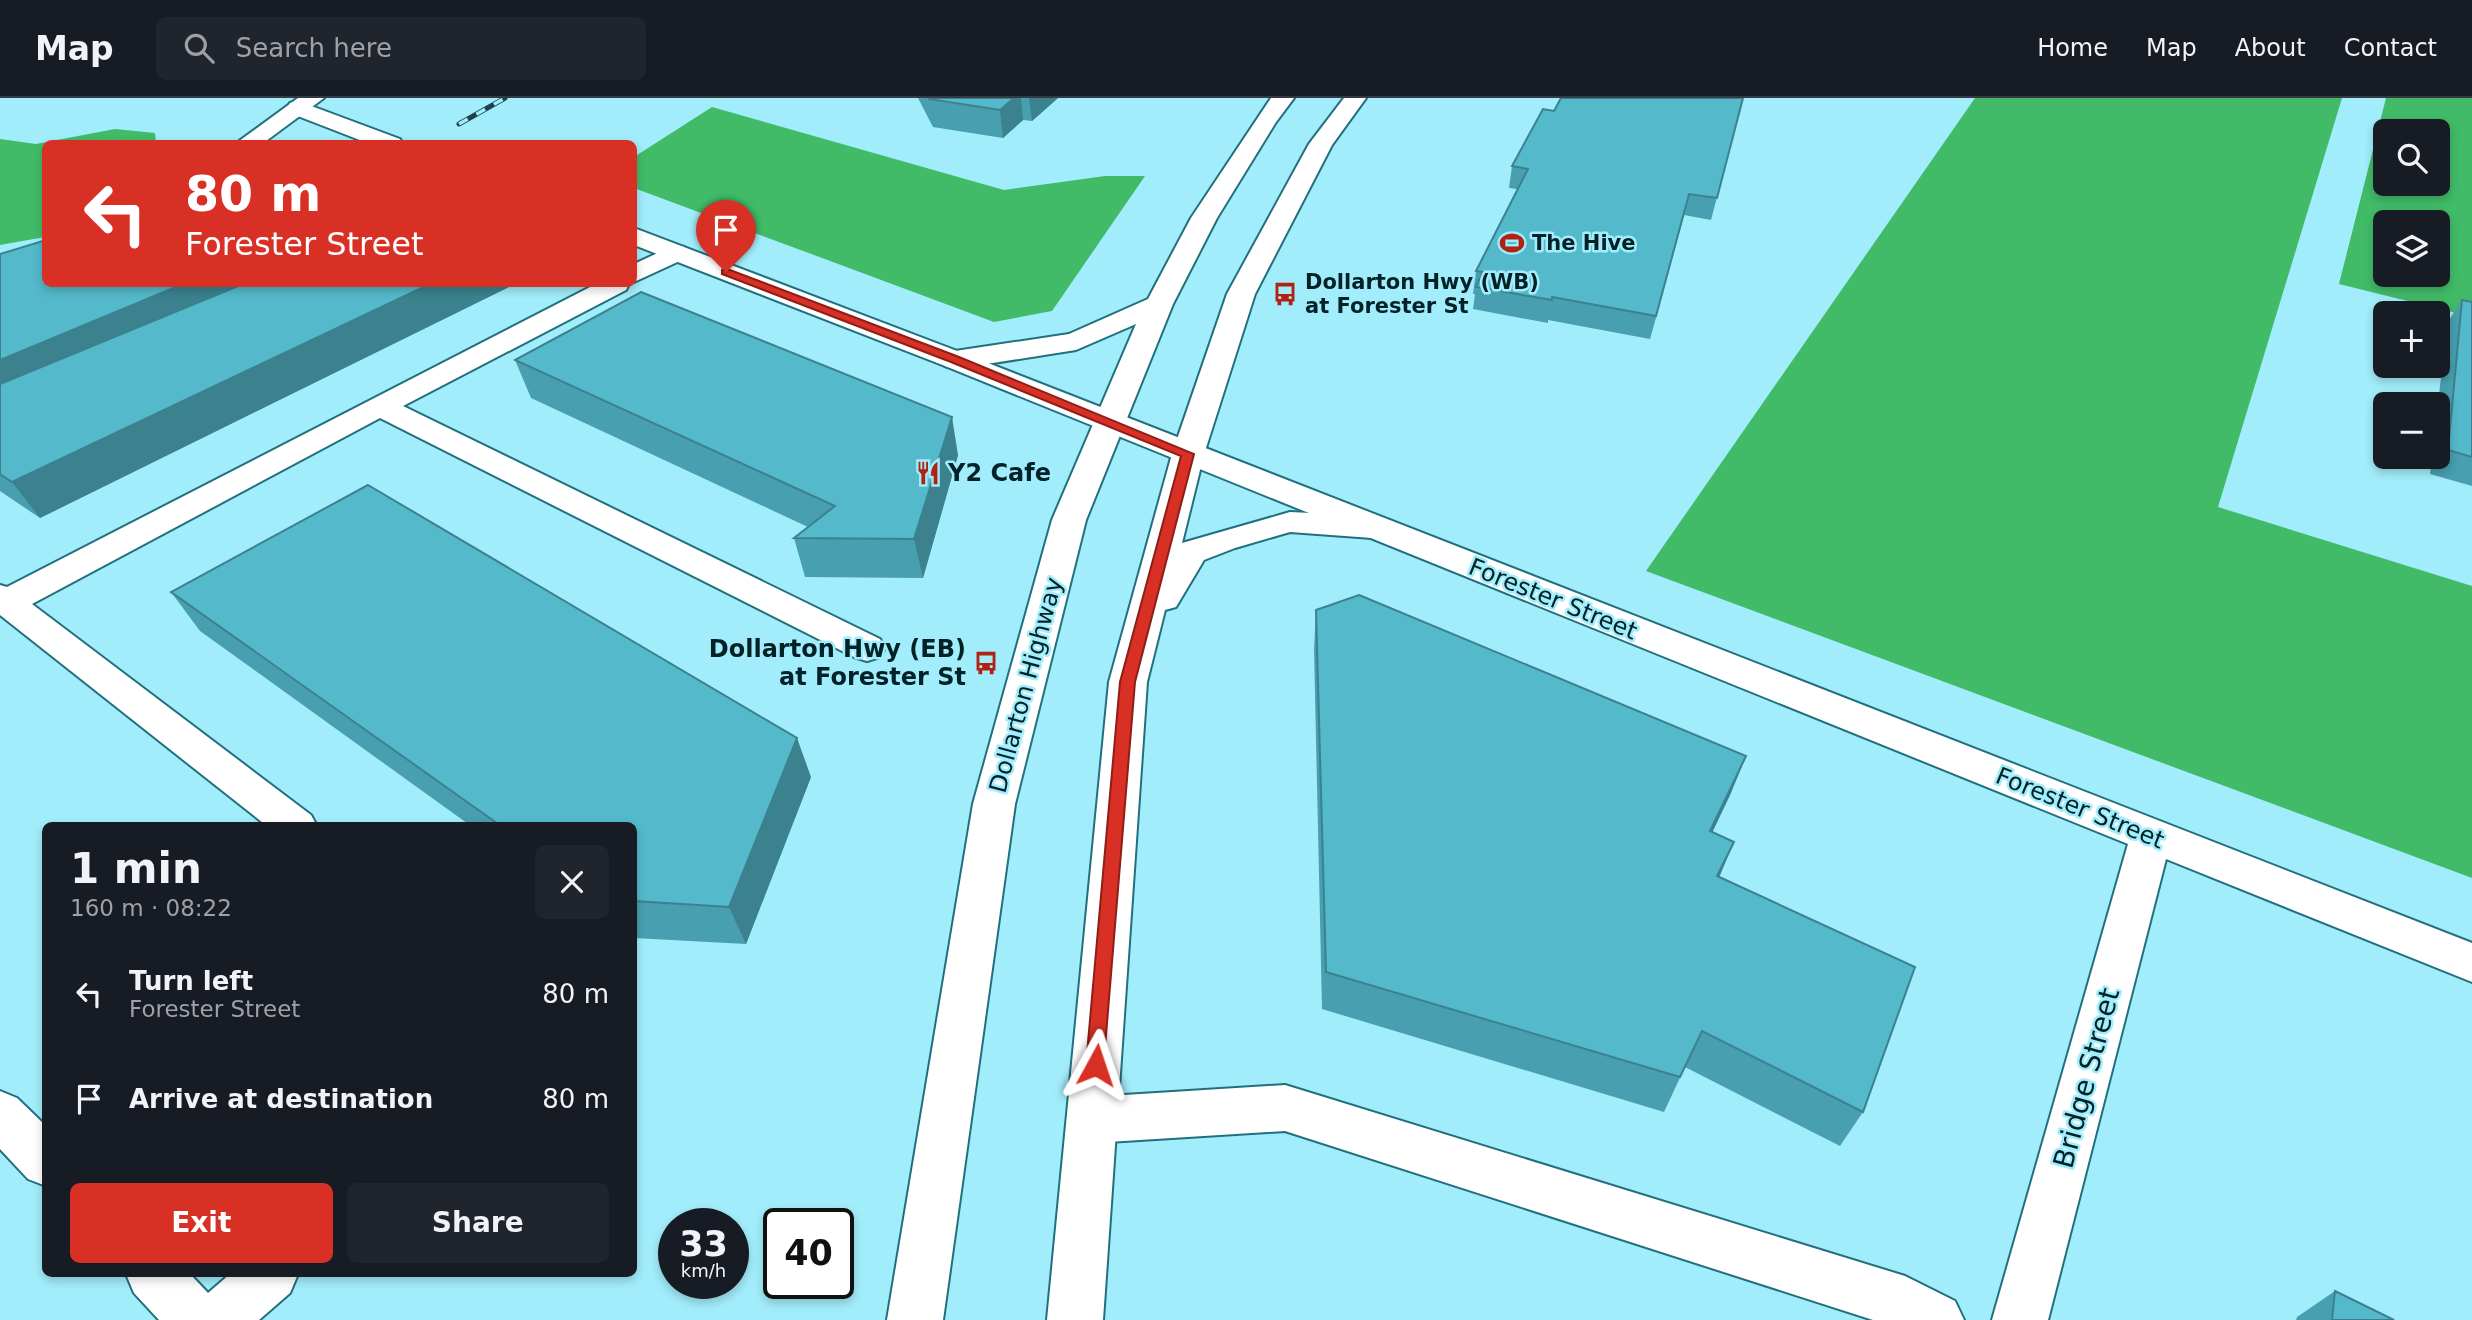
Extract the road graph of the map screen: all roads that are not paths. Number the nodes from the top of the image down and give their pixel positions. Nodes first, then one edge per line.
1 (275, 98) edge
2 (1283, 98) edge
3 (1355, 98) edge
4 (306, 103) edge
5 (252, 140) edge
6 (384, 140) edge
7 (637, 237) edge
8 (675, 253) junction
9 (637, 272) edge
10 (610, 287) edge
11 (1160, 304) junction
12 (955, 360) junction
13 (380, 406) junction
14 (1111, 422) junction
15 (1188, 454) junction
16 (1372, 527) junction
17 (3, 599) edge
18 (1140, 636) junction
19 (867, 648) dead end
20 (291, 822) edge
21 (2151, 836) junction
22 (2472, 963) edge
23 (0, 1114) edge
24 (1091, 1120) junction
25 (42, 1158) edge
26 (156, 1277) edge
27 (268, 1277) edge
28 (197, 1320) edge
29 (218, 1320) edge
30 (915, 1320) edge
31 (1075, 1320) edge
32 (1936, 1320) edge
33 (2020, 1320) edge

1 - 4 street
2 - 11 street, Dollarton Highway
3 - 15 street
4 - 5 street
4 - 6 street
7 - 8 street, Forester Street
8 - 9 street
8 - 12 street, Forester Street
10 - 13 street
11 - 12 street
11 - 14 street, Dollarton Highway
12 - 14 street, Forester Street
13 - 17 street
13 - 19 street
14 - 15 street, Forester Street
14 - 30 street, Dollarton Highway
15 - 16 street, Forester Street
15 - 18 street
16 - 18 street
16 - 21 street, Forester Street
17 - 20 street
18 - 24 street
21 - 22 street, Forester Street
21 - 33 street, Bridge Street
23 - 25 street
24 - 31 street
24 - 32 street
26 - 28 street
27 - 29 street

